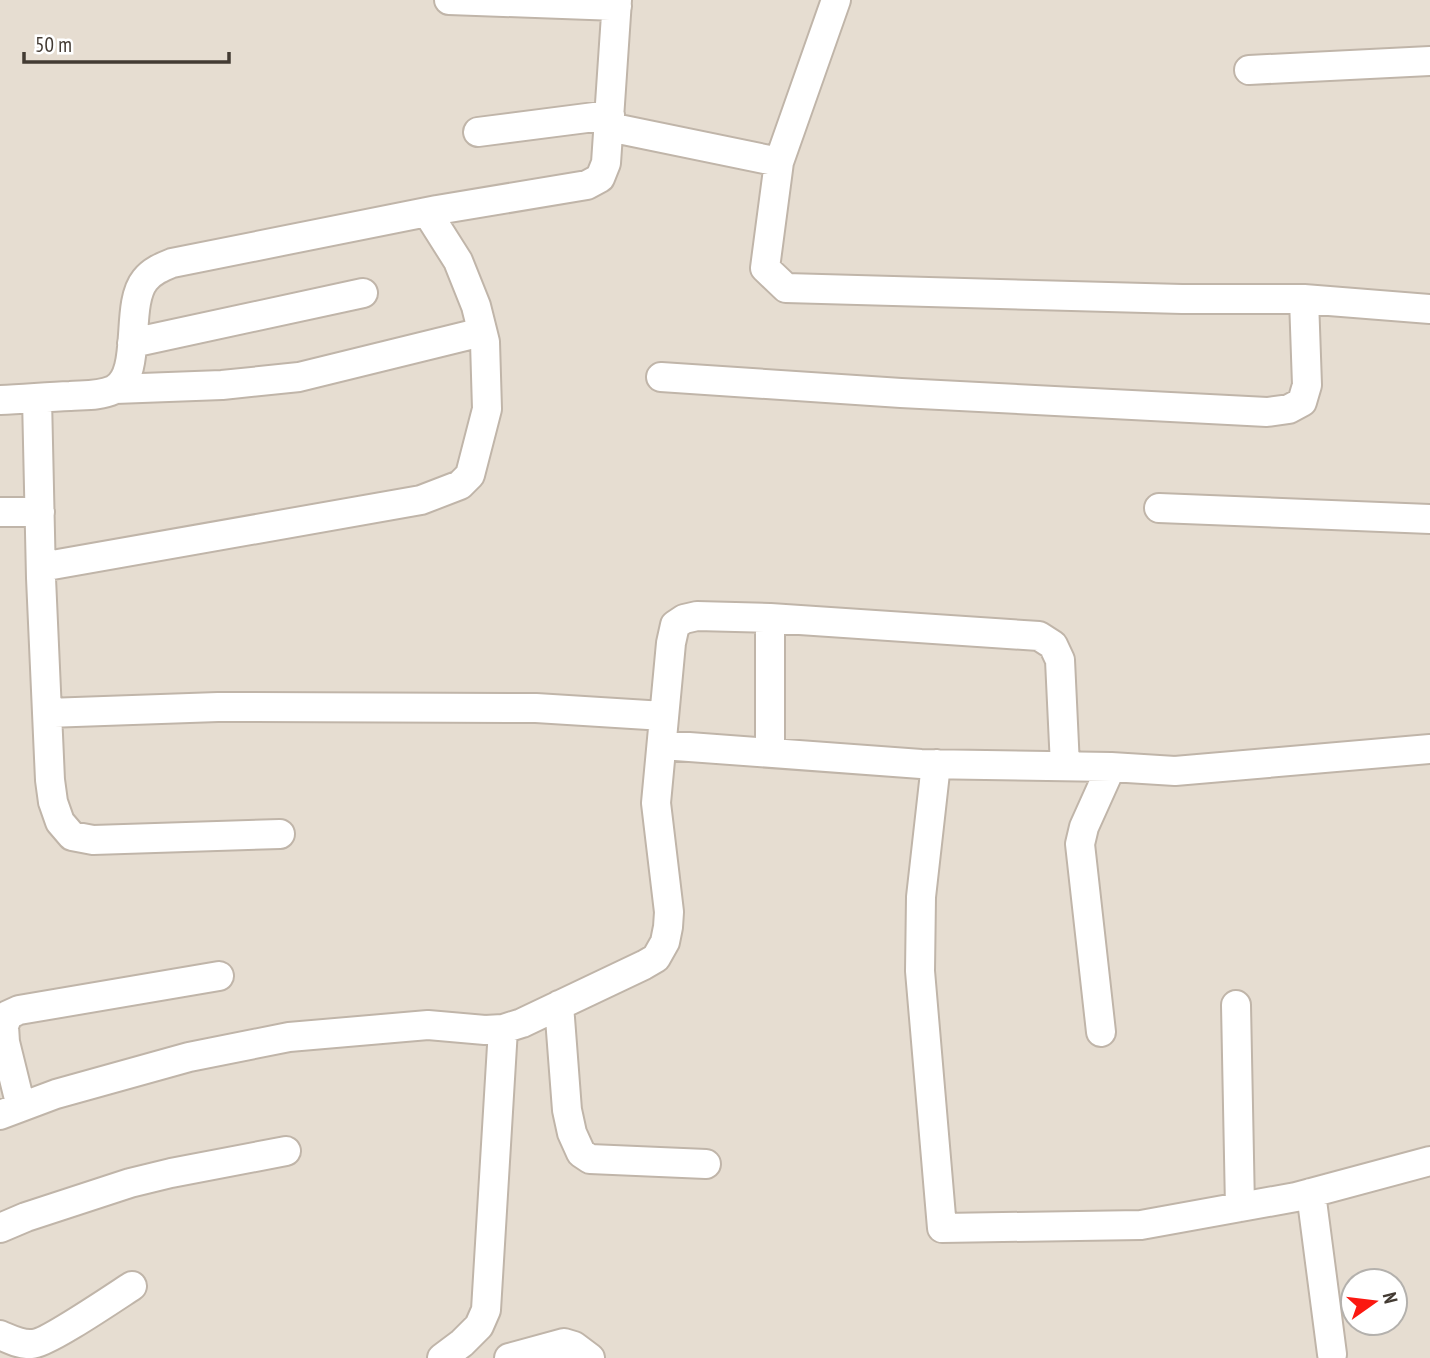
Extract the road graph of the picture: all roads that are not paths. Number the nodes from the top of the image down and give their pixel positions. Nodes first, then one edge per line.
1 (449, 0) edge
2 (836, 0) edge
3 (617, 3) edge
4 (1430, 61) edge
5 (1249, 70) dead end
6 (609, 121) junction
7 (478, 132) dead end
8 (779, 162) junction
9 (440, 210) junction
10 (363, 293) dead end
11 (1304, 299) junction
12 (1430, 309) edge
13 (482, 332) junction
14 (132, 343) junction
15 (661, 377) dead end
16 (116, 389) junction
17 (37, 398) junction
18 (0, 400) edge
19 (1159, 508) dead end
20 (0, 512) edge
21 (40, 512) junction
22 (1430, 519) edge
23 (41, 567) junction
24 (770, 618) junction
25 (47, 713) junction
26 (664, 716) junction
27 (662, 745) junction
28 (1430, 749) edge
29 (770, 752) junction
30 (936, 764) junction
31 (1065, 766) junction
32 (1111, 767) junction
33 (280, 834) dead end
34 (219, 976) dead end
35 (559, 1005) junction
36 (1236, 1005) dead end
37 (503, 1029) junction
38 (1101, 1032) dead end
39 (10, 1111) edge
40 (286, 1151) dead end
41 (1430, 1161) edge
42 (706, 1164) dead end
43 (1311, 1193) junction
44 (1241, 1207) junction
45 (0, 1228) edge
46 (132, 1286) dead end
47 (0, 1335) edge
48 (1332, 1354) dead end
49 (442, 1358) edge
50 (509, 1358) edge
51 (590, 1358) edge

1 - 3 street
2 - 8 street
3 - 6 street
4 - 5 street
6 - 7 street
6 - 8 street
6 - 9 street
8 - 11 street
9 - 13 street
9 - 14 street
10 - 14 street
11 - 12 street
11 - 15 street
13 - 16 street
13 - 23 street
14 - 16 street
16 - 17 street
17 - 18 street
17 - 21 street
19 - 22 street
20 - 21 street
21 - 23 street
23 - 25 street
24 - 26 street
24 - 29 street
24 - 31 street
25 - 26 street
25 - 33 street
26 - 27 street
27 - 29 street
27 - 35 street
28 - 32 street
29 - 30 street
30 - 31 street
30 - 44 street
31 - 32 street
32 - 38 street
34 - 39 street
35 - 37 street
35 - 42 street
36 - 44 street
37 - 39 street
37 - 49 street
40 - 45 street
41 - 43 street
43 - 44 street
43 - 48 street
46 - 47 street
50 - 51 street

